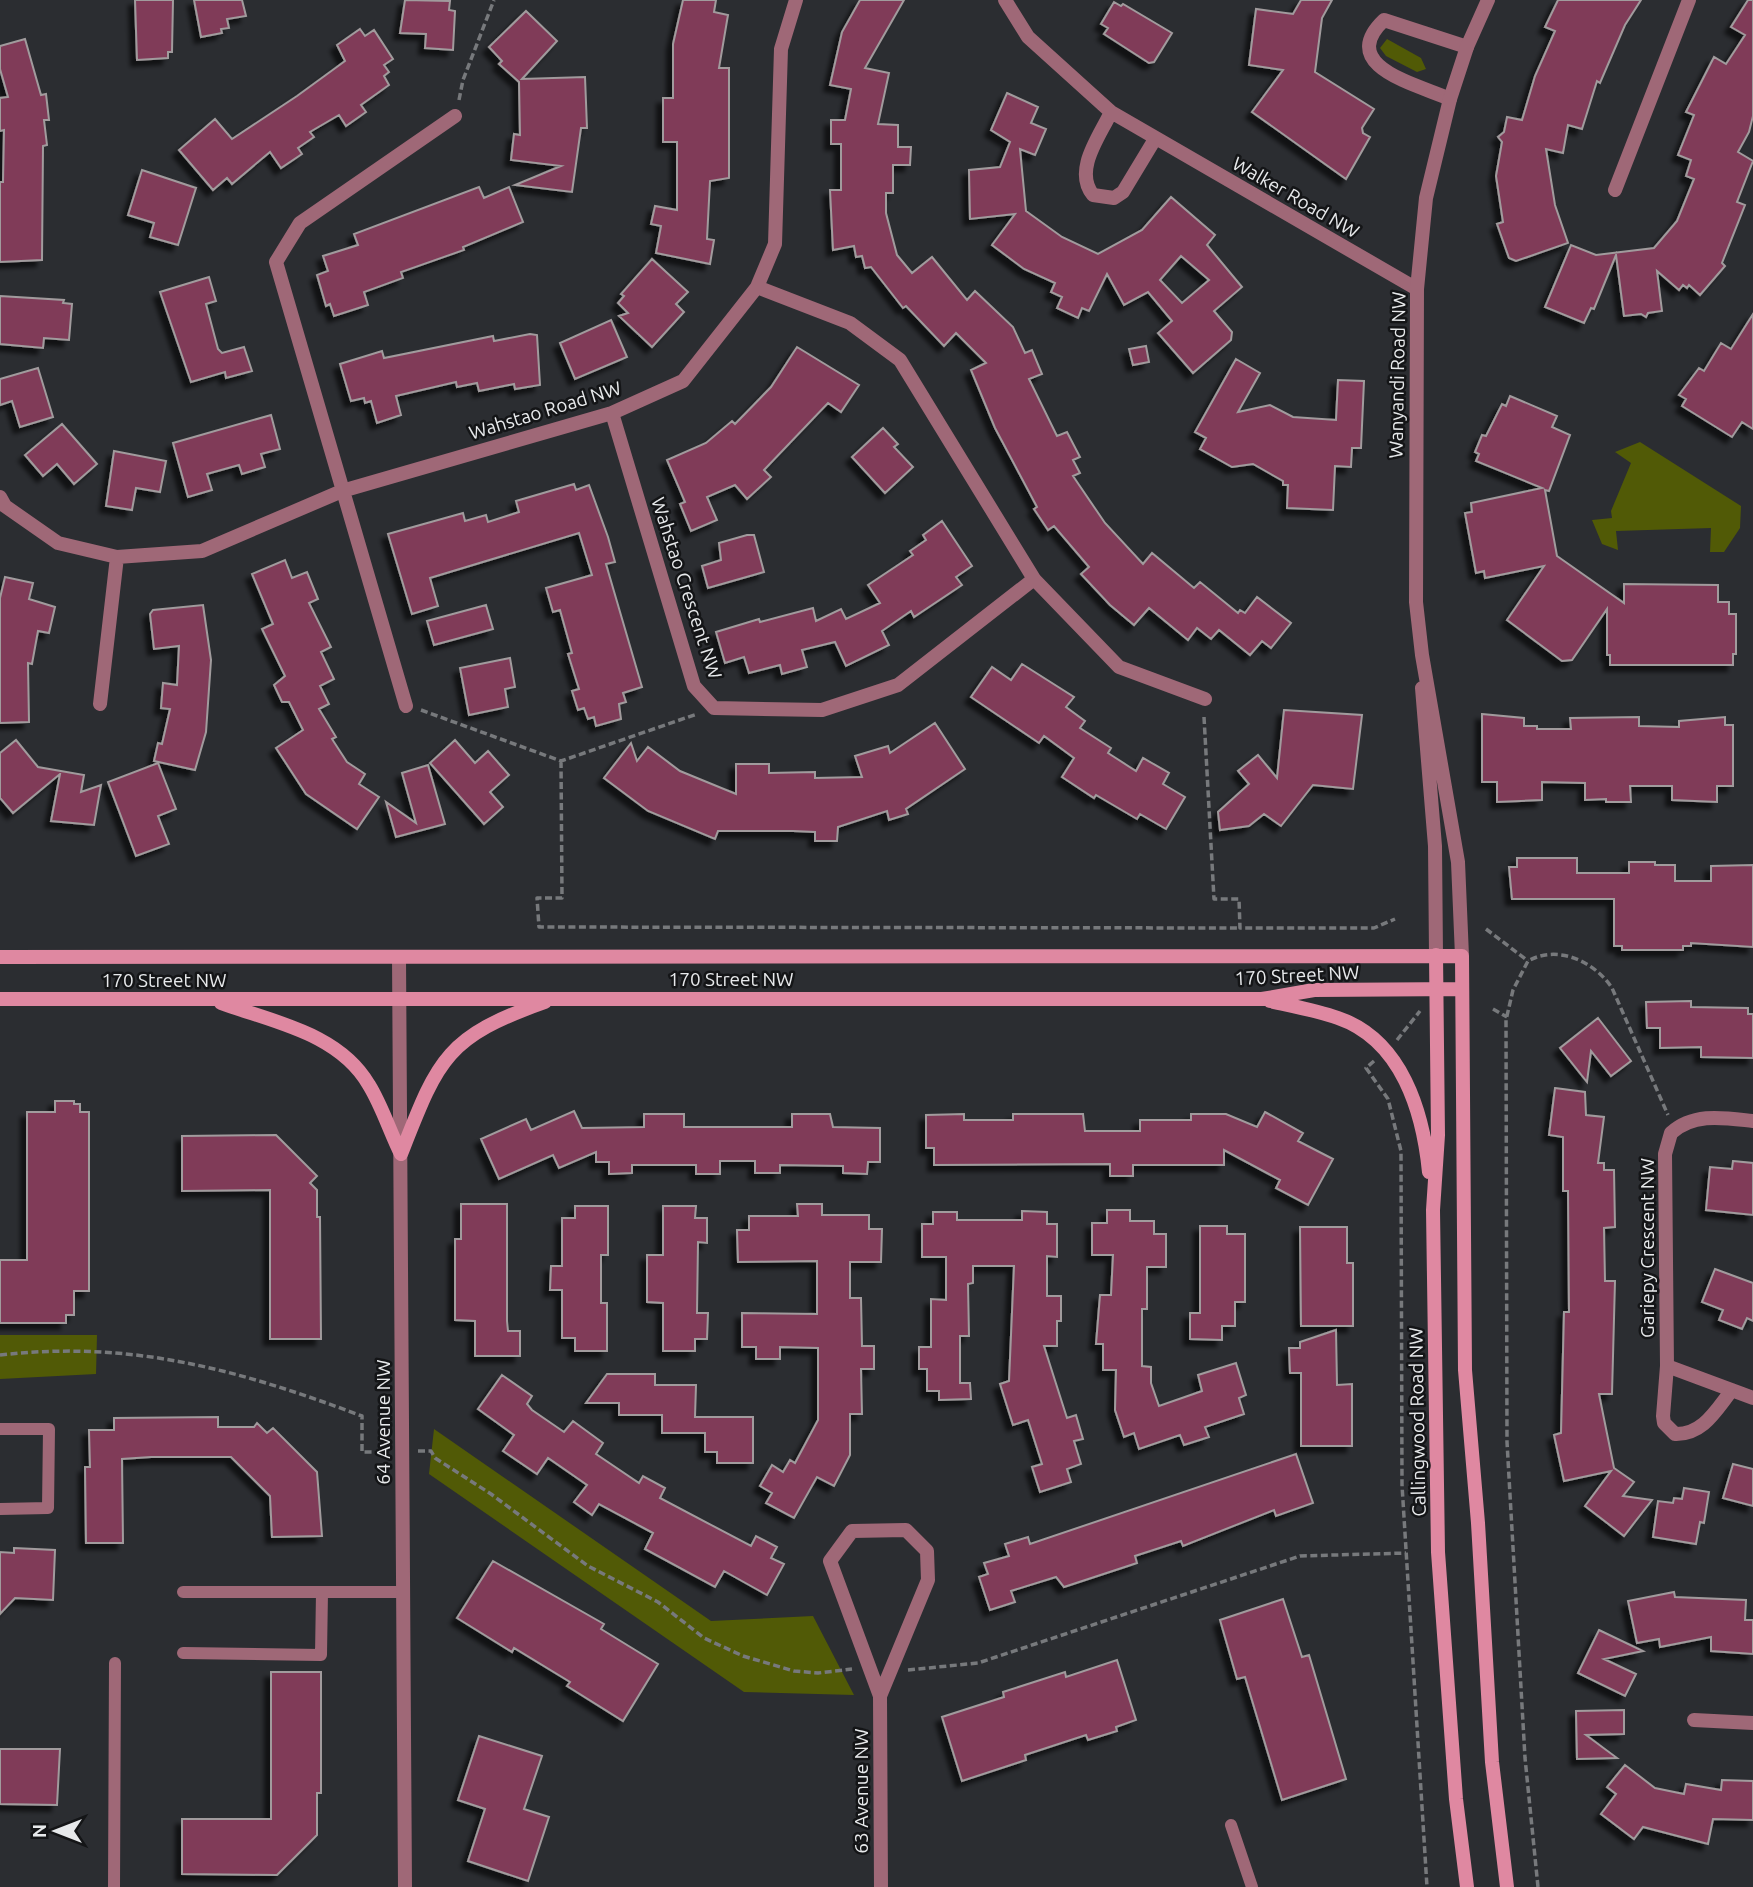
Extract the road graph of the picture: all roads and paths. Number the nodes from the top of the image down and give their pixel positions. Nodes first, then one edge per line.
1 (494, 0) edge
2 (796, 0) edge
3 (1005, 0) edge
4 (1488, 0) edge
5 (1689, 0) edge
6 (1466, 47) junction
7 (1450, 99) junction
8 (1111, 112) junction
9 (456, 116) joint
10 (1155, 139) junction
11 (1615, 190) dead end
12 (757, 287) junction
13 (1417, 289) junction
14 (612, 413) junction
15 (342, 491) junction
16 (0, 497) edge
17 (117, 557) junction
18 (1034, 579) junction
19 (1422, 655) junction
20 (1205, 699) joint
21 (100, 704) dead end
22 (406, 706) joint
23 (714, 708) junction
24 (561, 761) junction
25 (1395, 919) dead end
26 (1240, 928) junction
27 (1486, 929) dead end
28 (1436, 955) junction
29 (1462, 956) junction
30 (0, 957) edge
31 (399, 957) junction
32 (1528, 961) junction
33 (1462, 989) junction
34 (1436, 990) junction
35 (558, 998) junction
36 (0, 999) edge
37 (209, 999) junction
38 (400, 999) junction
39 (1262, 999) junction
40 (1424, 1007) dead end
41 (1493, 1009) dead end
42 (1507, 1017) junction
43 (1394, 1043) dead end
44 (1378, 1057) dead end
45 (1753, 1121) edge
46 (1675, 1129) junction
47 (401, 1154) junction
48 (1433, 1210) junction
49 (0, 1355) edge
50 (1667, 1366) junction
51 (1732, 1390) junction
52 (1753, 1398) edge
53 (0, 1429) edge
54 (402, 1451) junction
55 (0, 1510) edge
56 (1406, 1553) junction
57 (183, 1592) dead end
58 (322, 1592) junction
59 (403, 1592) junction
60 (183, 1653) dead end
61 (115, 1663) dead end
62 (869, 1665) junction
63 (892, 1668) junction
64 (880, 1696) junction
65 (1694, 1720) dead end
66 (1753, 1723) edge
67 (1231, 1825) dead end
68 (114, 1887) edge
69 (405, 1887) edge
70 (881, 1887) edge
71 (1252, 1887) edge
72 (1427, 1887) edge
73 (1467, 1887) edge
74 (1507, 1887) edge
75 (1538, 1887) edge

1 - 9 path
2 - 12 street, Wahstao Road NW
3 - 8 street, Walker Road NW
4 - 6 street, Wanyandi Road NW
5 - 11 street
6 - 7 street, Wanyandi Road NW
6 - 7 street
7 - 13 street, Wanyandi Road NW
8 - 10 street, Walker Road NW
8 - 10 street
9 - 15 street
10 - 13 street, Walker Road NW
12 - 14 street, Wahstao Road NW
12 - 18 street
13 - 19 street, Wanyandi Road NW
14 - 15 street, Wahstao Road NW
14 - 23 street, Wahstao Crescent NW
15 - 17 street, Wahstao Road NW
15 - 22 street
16 - 17 street, Wahstao Road NW
17 - 21 street
18 - 20 street
18 - 23 street, Wahstao Crescent NW
19 - 28 street, Wanyandi Road NW
19 - 29 street, Wanyandi Road NW
20 - 26 path
22 - 24 path
23 - 24 path
24 - 26 path
25 - 26 path
27 - 32 path
28 - 29 main road, 170 Street NW
28 - 31 main road, 170 Street NW
28 - 34 main road, Callingwood Road NW
29 - 33 main road
30 - 31 main road, 170 Street NW
31 - 38 street, 64 Avenue NW
32 - 42 path
32 - 46 path
33 - 34 main road, 170 Street NW
33 - 74 main road
34 - 39 main road, 170 Street NW
34 - 48 main road, Callingwood Road NW
35 - 38 main road, 170 Street NW
35 - 39 main road, 170 Street NW
35 - 47 main road
36 - 37 main road, 170 Street NW
37 - 38 main road, 170 Street NW
37 - 47 main road
38 - 47 street, 64 Avenue NW
39 - 48 main road
40 - 43 path
41 - 42 path
42 - 75 path
44 - 56 path
45 - 46 street
46 - 50 street, Gariepy Crescent NW
47 - 54 street, 64 Avenue NW
48 - 73 main road, Callingwood Road NW
49 - 54 path
50 - 51 street
50 - 51 street, Gariepy Crescent NW
51 - 52 street
53 - 55 lane
54 - 59 street, 64 Avenue NW
54 - 62 path
56 - 63 path
56 - 72 path
57 - 58 lane
58 - 59 lane
58 - 60 lane
59 - 69 street, 64 Avenue NW
61 - 68 lane
62 - 63 street, 63 Avenue NW
62 - 64 street, 63 Avenue NW
63 - 64 street, 63 Avenue NW
64 - 70 street, 63 Avenue NW
65 - 66 street
67 - 71 lane

